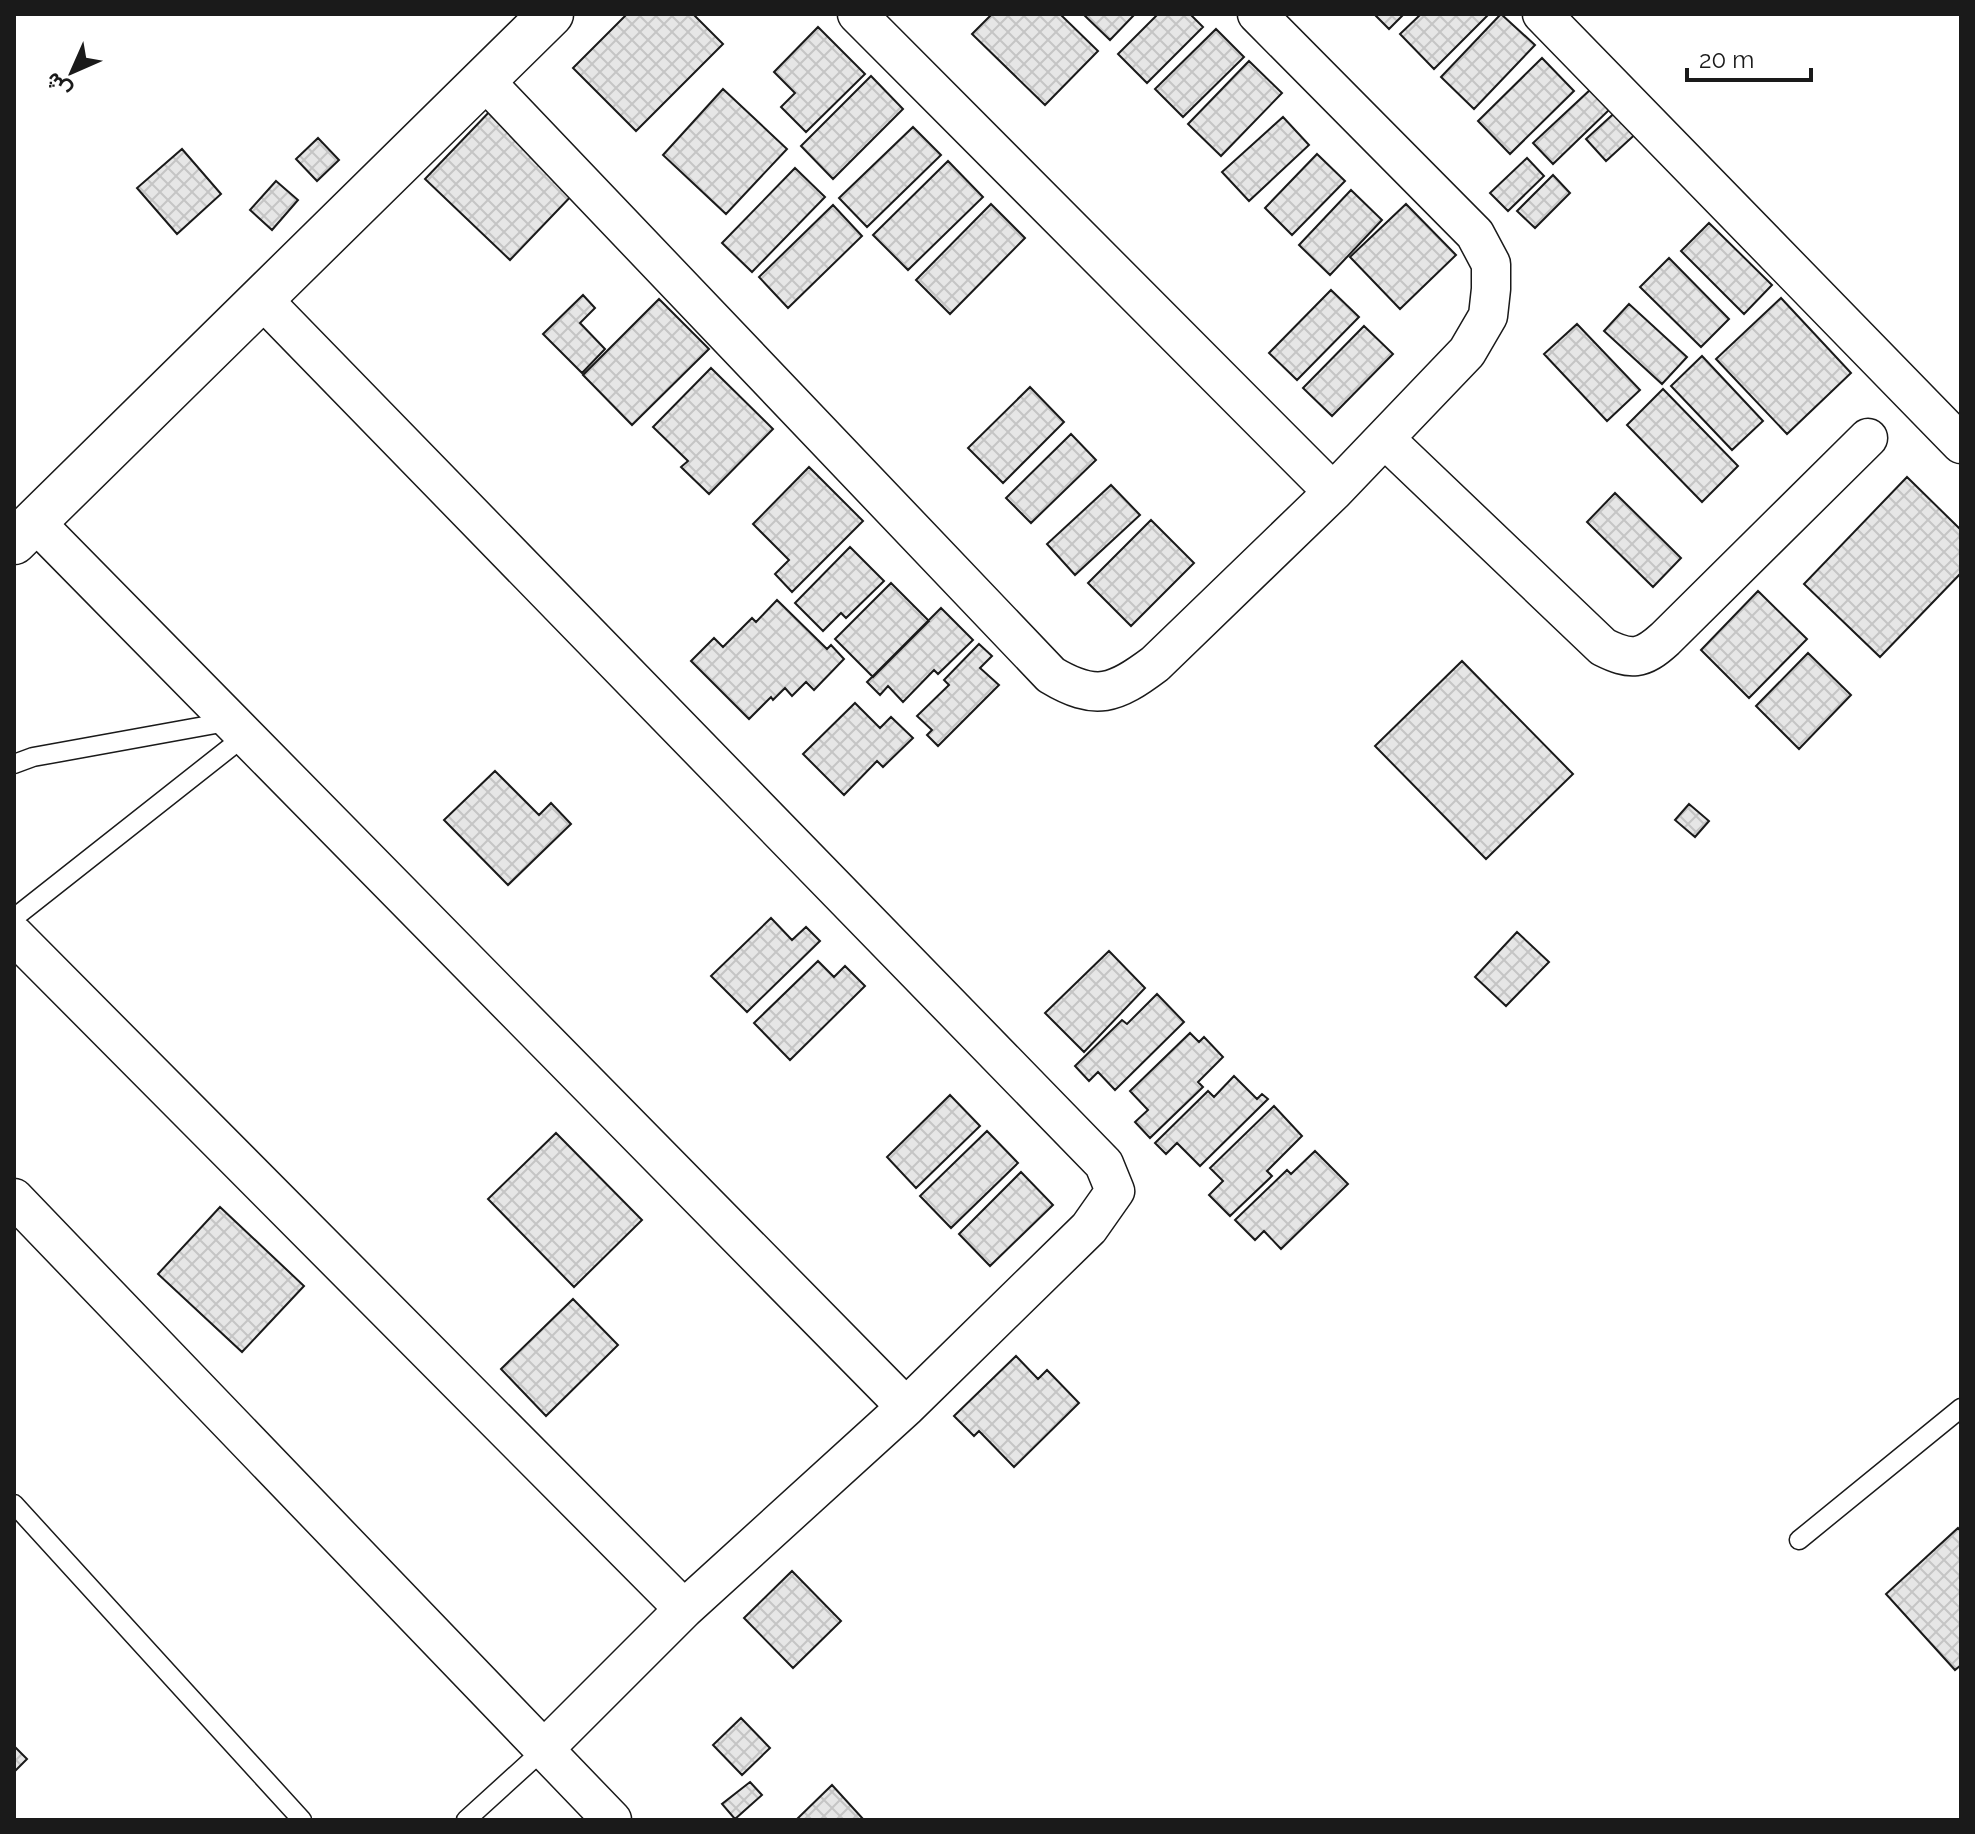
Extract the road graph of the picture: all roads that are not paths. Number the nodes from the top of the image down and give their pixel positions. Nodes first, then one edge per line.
1 (551, 14) edge
2 (857, 14) edge
3 (1257, 14) edge
4 (1542, 14) edge
5 (484, 80) junction
6 (262, 299) junction
7 (1868, 438) dead end
8 (1385, 439) junction
9 (1961, 444) edge
10 (1333, 492) junction
11 (25, 532) edge
12 (239, 728) junction
13 (14, 764) edge
14 (14, 918) edge
15 (14, 935) edge
16 (14, 1198) edge
17 (906, 1407) junction
18 (1961, 1408) edge
19 (14, 1504) edge
20 (1799, 1540) dead end
21 (684, 1609) junction
22 (543, 1750) junction
23 (302, 1820) edge
24 (466, 1820) edge
25 (612, 1820) edge

1 - 5 street
2 - 10 street
3 - 8 street
4 - 9 street
5 - 6 street
5 - 10 street
6 - 11 street
6 - 17 street
7 - 8 street
8 - 10 street
11 - 12 street
12 - 13 lane
12 - 14 lane
12 - 17 street
15 - 21 street
16 - 22 street
17 - 21 street
18 - 20 lane
19 - 23 lane
21 - 22 street
22 - 24 lane
22 - 25 street

